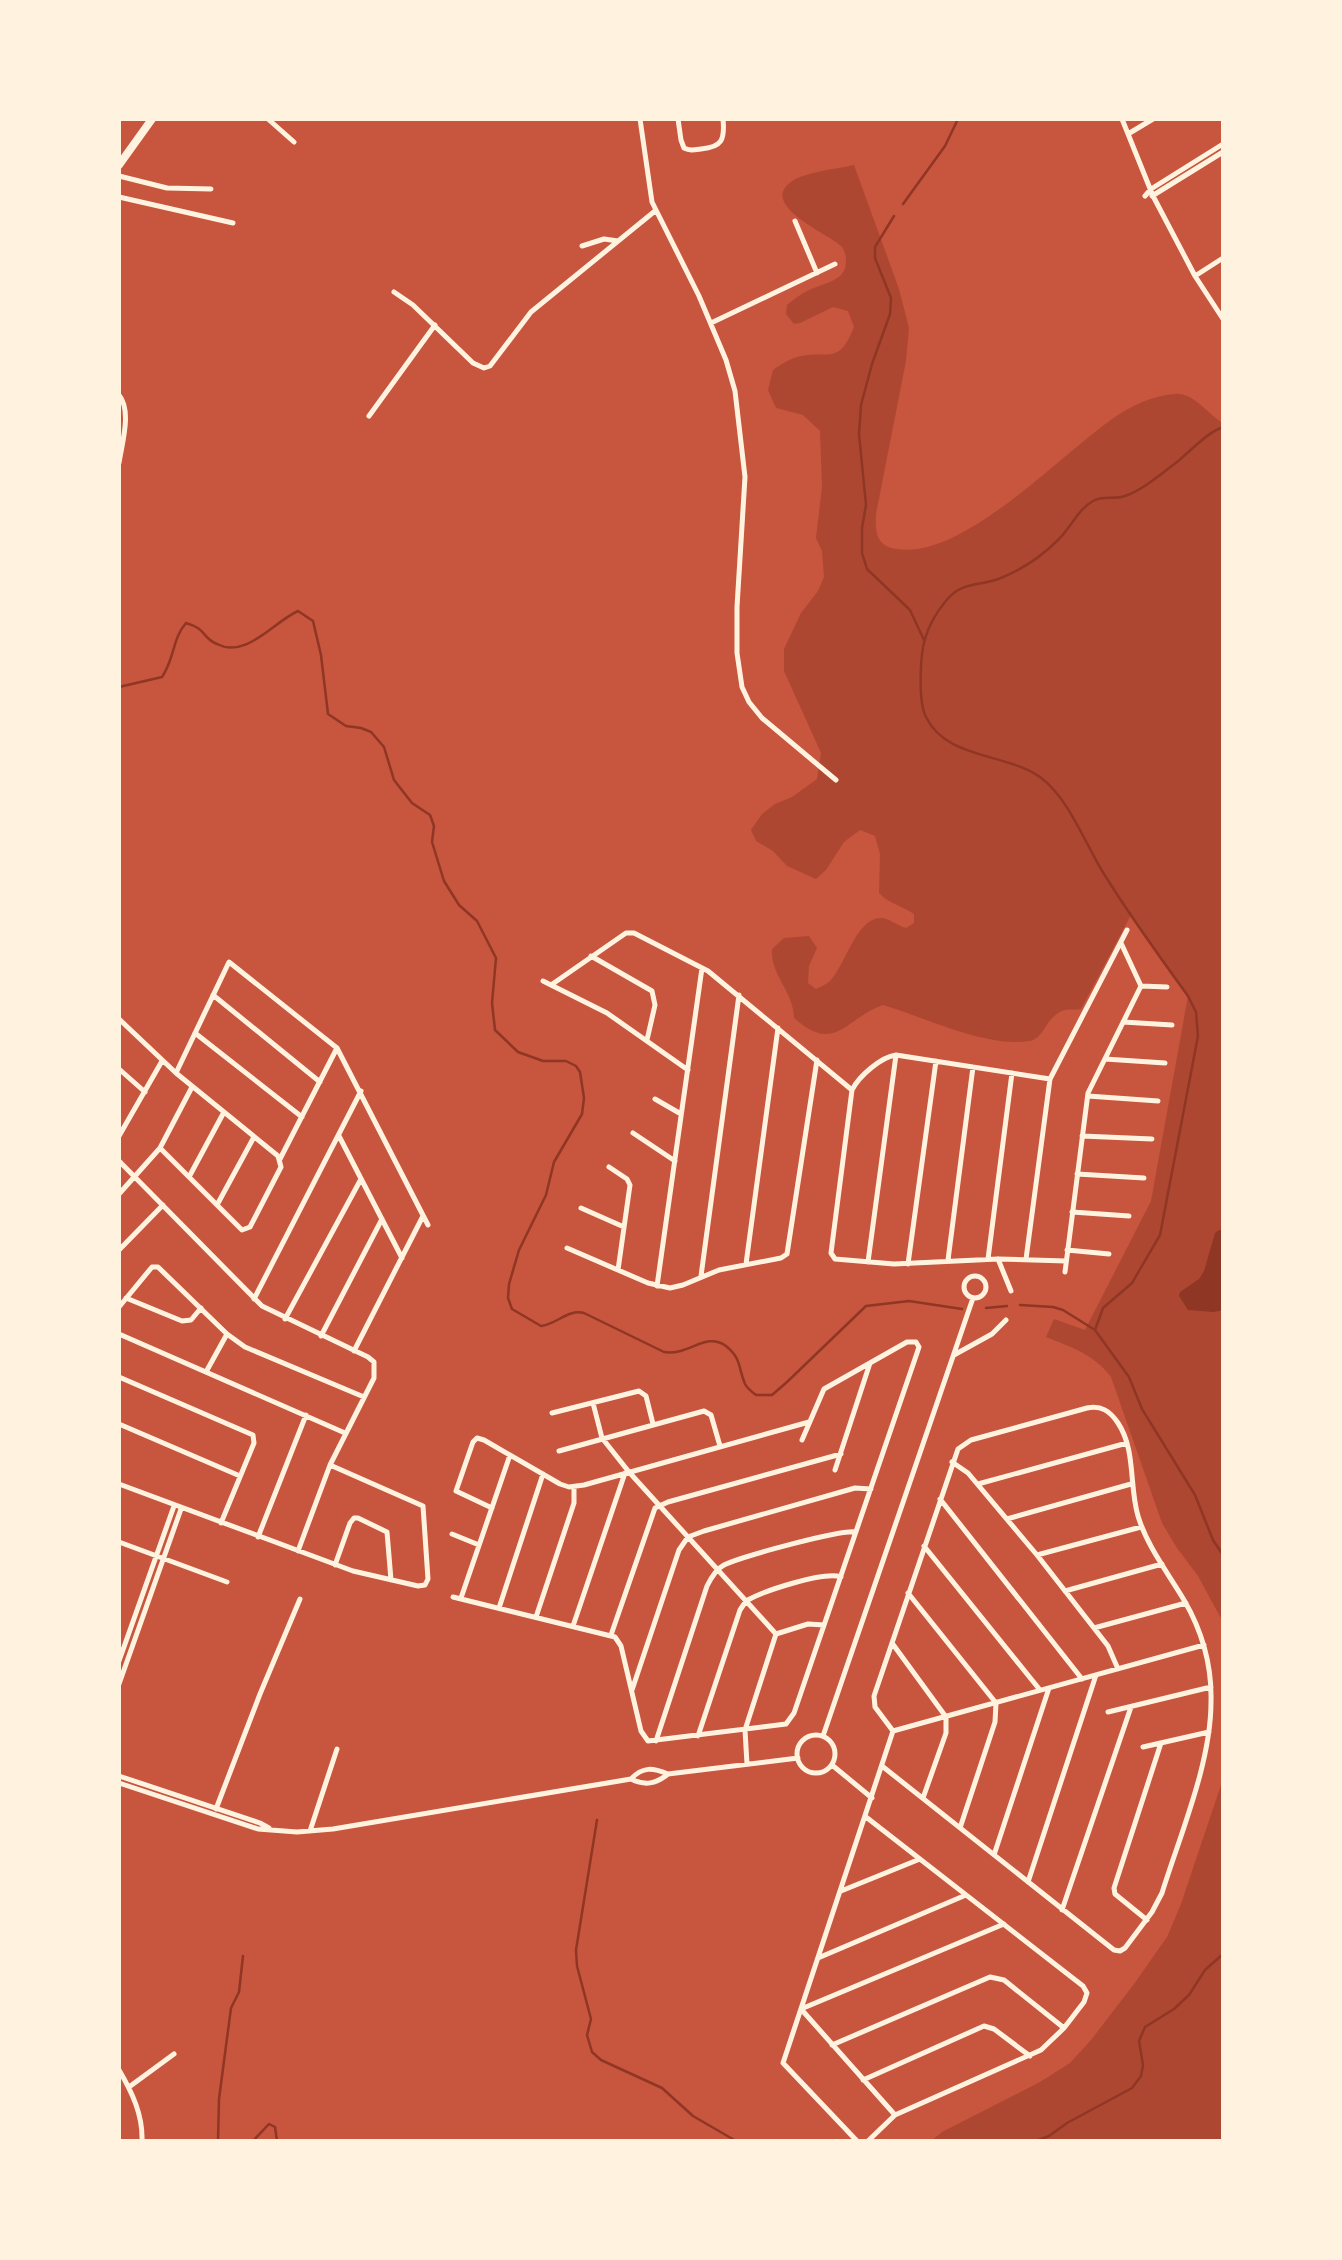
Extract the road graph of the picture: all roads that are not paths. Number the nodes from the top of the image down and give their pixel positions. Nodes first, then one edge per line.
1 (152, 119) edge
2 (268, 119) edge
3 (640, 119) edge
4 (678, 119) edge
5 (723, 119) edge
6 (1122, 119) edge
7 (1153, 119) edge
8 (1128, 134) junction
9 (294, 142) dead end
10 (1223, 144) edge
11 (1223, 152) edge
12 (119, 165) edge
13 (119, 176) edge
14 (211, 189) dead end
15 (1152, 192) junction
16 (119, 197) edge
17 (655, 211) junction
18 (795, 221) dead end
19 (233, 223) dead end
20 (618, 242) junction
21 (582, 246) dead end
22 (1223, 258) edge
23 (835, 264) dead end
24 (817, 273) junction
25 (1195, 276) junction
26 (394, 292) dead end
27 (1223, 319) edge
28 (711, 323) junction
29 (435, 326) junction
30 (119, 395) edge
31 (369, 416) dead end
32 (119, 463) edge
33 (836, 780) dead end
34 (1128, 930) dead end
35 (1121, 943) junction
36 (591, 956) junction
37 (702, 968) junction
38 (543, 981) dead end
39 (551, 985) junction
40 (1141, 986) junction
41 (1167, 987) dead end
42 (213, 995) junction
43 (739, 995) junction
44 (119, 1019) edge
45 (1124, 1022) junction
46 (1172, 1026) dead end
47 (778, 1028) junction
48 (195, 1033) junction
49 (648, 1040) junction
50 (337, 1048) junction
51 (897, 1055) junction
52 (1105, 1059) junction
53 (162, 1060) junction
54 (817, 1060) junction
55 (936, 1061) junction
56 (1166, 1063) dead end
57 (972, 1067) junction
58 (119, 1069) edge
59 (688, 1070) junction
60 (176, 1073) junction
61 (1012, 1073) junction
62 (1050, 1079) junction
63 (320, 1082) junction
64 (192, 1087) junction
65 (852, 1090) junction
66 (145, 1091) junction
67 (361, 1091) junction
68 (1087, 1096) junction
69 (655, 1099) dead end
70 (1158, 1101) dead end
71 (224, 1112) junction
72 (681, 1114) junction
73 (302, 1117) junction
74 (633, 1133) dead end
75 (119, 1136) edge
76 (339, 1136) junction
77 (1082, 1136) junction
78 (254, 1137) junction
79 (1152, 1139) dead end
80 (160, 1148) junction
81 (119, 1161) edge
82 (281, 1161) junction
83 (675, 1161) junction
84 (609, 1167) dead end
85 (1077, 1174) junction
86 (135, 1177) junction
87 (189, 1177) junction
88 (1144, 1178) dead end
89 (361, 1179) junction
90 (119, 1194) edge
91 (163, 1205) junction
92 (217, 1205) junction
93 (581, 1208) dead end
94 (1073, 1212) junction
95 (423, 1216) junction
96 (1129, 1216) dead end
97 (382, 1219) junction
98 (428, 1225) dead end
99 (624, 1227) junction
100 (567, 1248) dead end
101 (119, 1250) edge
102 (1068, 1250) junction
103 (1109, 1254) dead end
104 (402, 1258) junction
105 (977, 1259) junction
106 (988, 1259) junction
107 (998, 1259) junction
108 (1026, 1259) junction
109 (948, 1260) junction
110 (1066, 1261) junction
111 (868, 1262) junction
112 (746, 1264) junction
113 (908, 1264) junction
114 (618, 1270) junction
115 (1065, 1272) dead end
116 (701, 1277) junction
117 (976, 1277) junction
118 (657, 1286) junction
119 (1011, 1291) dead end
120 (126, 1298) junction
121 (973, 1298) junction
122 (254, 1299) junction
123 (119, 1307) edge
124 (201, 1308) junction
125 (285, 1319) junction
126 (1006, 1320) dead end
127 (119, 1334) edge
128 (227, 1334) junction
129 (321, 1336) junction
130 (354, 1350) junction
131 (954, 1355) junction
132 (870, 1363) junction
133 (206, 1372) junction
134 (119, 1377) edge
135 (364, 1397) junction
136 (593, 1403) junction
137 (552, 1413) dead end
138 (306, 1415) junction
139 (809, 1422) junction
140 (119, 1424) edge
141 (653, 1424) junction
142 (345, 1433) junction
143 (602, 1438) junction
144 (802, 1440) dead end
145 (1127, 1443) junction
146 (720, 1446) junction
147 (559, 1451) dead end
148 (841, 1454) junction
149 (510, 1455) junction
150 (952, 1462) junction
151 (330, 1465) junction
152 (835, 1470) dead end
153 (627, 1473) junction
154 (543, 1474) junction
155 (240, 1476) junction
156 (119, 1484) edge
157 (978, 1484) junction
158 (1131, 1484) junction
159 (574, 1486) junction
160 (871, 1489) junction
161 (940, 1499) junction
162 (659, 1505) junction
163 (174, 1506) junction
164 (492, 1508) junction
165 (181, 1509) junction
166 (1007, 1519) junction
167 (221, 1523) junction
168 (1141, 1527) junction
169 (856, 1532) junction
170 (452, 1534) dead end
171 (258, 1537) junction
172 (688, 1537) junction
173 (119, 1542) edge
174 (479, 1545) junction
175 (924, 1546) junction
176 (298, 1551) junction
177 (1037, 1555) junction
178 (156, 1556) junction
179 (164, 1559) junction
180 (1162, 1564) junction
181 (335, 1565) junction
182 (718, 1570) junction
183 (841, 1577) junction
184 (391, 1580) junction
185 (227, 1582) dead end
186 (1065, 1591) junction
187 (908, 1593) junction
188 (453, 1597) dead end
189 (461, 1598) junction
190 (300, 1599) dead end
191 (746, 1601) junction
192 (1186, 1603) junction
193 (139, 1606) junction
194 (499, 1608) junction
195 (146, 1609) junction
196 (536, 1617) junction
197 (824, 1625) junction
198 (573, 1626) junction
199 (1094, 1628) junction
200 (776, 1634) junction
201 (128, 1635) junction
202 (611, 1635) junction
203 (135, 1637) junction
204 (892, 1643) junction
205 (1204, 1645) junction
206 (119, 1661) edge
207 (1118, 1669) junction
208 (121, 1674) edge
209 (1096, 1675) junction
210 (1082, 1679) junction
211 (119, 1684) edge
212 (1049, 1688) junction
213 (1211, 1688) junction
214 (632, 1690) junction
215 (1040, 1690) junction
216 (996, 1703) junction
217 (1131, 1707) junction
218 (1108, 1712) dead end
219 (946, 1717) junction
220 (745, 1730) junction
221 (893, 1731) junction
222 (1209, 1732) junction
223 (698, 1736) junction
224 (823, 1736) junction
225 (656, 1741) junction
226 (1161, 1743) junction
227 (1143, 1747) dead end
228 (337, 1749) dead end
229 (798, 1758) junction
230 (747, 1764) junction
231 (832, 1765) junction
232 (882, 1766) junction
233 (668, 1774) junction
234 (119, 1776) edge
235 (631, 1779) junction
236 (119, 1783) edge
237 (872, 1798) junction
238 (923, 1798) junction
239 (216, 1809) junction
240 (866, 1816) junction
241 (960, 1828) junction
242 (272, 1830) junction
243 (310, 1832) junction
244 (994, 1855) junction
245 (920, 1859) junction
246 (1028, 1882) junction
247 (841, 1891) junction
248 (966, 1895) junction
249 (1062, 1910) junction
250 (1147, 1920) junction
251 (1004, 1924) junction
252 (818, 1958) junction
253 (801, 2009) junction
254 (1064, 2028) junction
255 (832, 2045) junction
256 (174, 2054) dead end
257 (1030, 2056) junction
258 (119, 2070) edge
259 (863, 2080) junction
260 (129, 2087) junction
261 (895, 2115) junction
262 (142, 2141) edge
263 (857, 2141) edge
264 (868, 2141) edge

1 - 12 main road
2 - 9 street
3 - 17 street
4 - 5 street
6 - 8 street
7 - 8 street
8 - 15 street
10 - 15 street
11 - 15 street
13 - 14 street
15 - 25 street
16 - 19 street
17 - 20 street
17 - 28 street
18 - 24 street
20 - 21 street
20 - 29 street
22 - 25 street
23 - 24 street
24 - 28 street
25 - 27 street
26 - 29 street
28 - 33 street
29 - 31 street
30 - 32 street
34 - 35 street
35 - 40 street
35 - 62 street
36 - 37 street
36 - 39 street
36 - 49 street
37 - 43 street
37 - 59 street
38 - 39 street
39 - 49 street
40 - 41 street
40 - 45 street
42 - 48 street
42 - 50 street
42 - 63 street
43 - 47 street
43 - 116 street
44 - 53 street
45 - 46 street
45 - 52 street
47 - 54 street
47 - 112 street
48 - 60 street
48 - 73 street
49 - 59 street
50 - 63 street
50 - 67 street
51 - 55 street
51 - 65 street
51 - 111 street
52 - 56 street
52 - 68 street
53 - 60 street
53 - 66 street
54 - 65 street
54 - 112 street
55 - 57 street
55 - 113 street
57 - 61 street
57 - 109 street
58 - 66 street
59 - 72 street
60 - 64 street
61 - 62 street
61 - 106 street
62 - 108 street
63 - 73 street
64 - 71 street
64 - 80 street
65 - 111 street
66 - 75 street
67 - 76 street
67 - 95 street
68 - 70 street
68 - 77 street
69 - 72 street
71 - 78 street
71 - 87 street
72 - 83 street
73 - 82 street
74 - 83 street
76 - 89 street
76 - 122 street
77 - 79 street
77 - 85 street
78 - 82 street
78 - 92 street
80 - 86 street
80 - 87 street
81 - 86 street
82 - 92 street
83 - 118 street
84 - 99 street
85 - 88 street
85 - 94 street
86 - 90 street
86 - 91 street
87 - 92 street
89 - 97 street
89 - 125 street
91 - 101 street
91 - 122 street
93 - 99 street
94 - 96 street
94 - 102 street
95 - 98 street
95 - 104 street
97 - 104 street
97 - 129 street
99 - 114 street
100 - 114 street
102 - 103 street
102 - 110 street
104 - 130 street
105 - 106 street
105 - 109 street
105 - 117 street
106 - 107 street
107 - 108 street
107 - 119 street
108 - 110 street
109 - 113 street
110 - 115 street
111 - 113 street
112 - 116 street
114 - 118 street
116 - 118 street
117 - 121 street
117 - 121 street
120 - 123 street
120 - 124 street
120 - 124 street
121 - 131 street
122 - 125 street
124 - 128 street
125 - 129 street
126 - 131 street
127 - 133 street
128 - 133 street
128 - 135 street
129 - 130 street
130 - 135 street
131 - 224 street
132 - 139 street
132 - 148 street
132 - 160 street
133 - 138 street
134 - 155 street
135 - 142 street
136 - 137 street
136 - 141 street
136 - 143 street
138 - 142 street
138 - 171 street
139 - 144 street
139 - 146 street
140 - 155 street
141 - 143 street
141 - 146 street
142 - 151 street
143 - 147 street
143 - 153 street
145 - 150 street
145 - 157 street
145 - 158 street
146 - 153 street
148 - 152 street
148 - 162 street
149 - 154 street
149 - 164 street
149 - 164 street
150 - 157 street
150 - 161 street
151 - 176 street
151 - 184 street
153 - 159 street
153 - 162 street
153 - 198 street
154 - 159 street
154 - 194 street
155 - 167 street
156 - 163 street
157 - 166 street
158 - 166 street
158 - 168 street
159 - 196 street
160 - 169 street
160 - 172 street
161 - 175 street
161 - 210 street
162 - 172 street
162 - 202 street
163 - 165 street
163 - 178 street
164 - 174 street
165 - 167 street
165 - 179 street
166 - 177 street
167 - 171 street
168 - 177 street
168 - 180 street
169 - 182 street
169 - 183 street
170 - 174 street
171 - 176 street
172 - 182 street
172 - 214 street
173 - 178 street
174 - 189 street
175 - 187 street
175 - 215 street
176 - 181 street
177 - 186 street
178 - 179 street
178 - 193 street
179 - 185 street
179 - 195 street
180 - 186 street
180 - 192 street
181 - 184 street
181 - 184 street
182 - 191 street
182 - 225 street
183 - 191 street
183 - 197 street
186 - 199 street
187 - 204 street
187 - 216 street
188 - 189 street
189 - 194 street
190 - 239 street
191 - 200 street
191 - 223 street
192 - 199 street
192 - 205 street
193 - 195 street
193 - 201 street
194 - 196 street
195 - 203 street
196 - 198 street
197 - 200 street
197 - 220 street
198 - 202 street
199 - 207 street
200 - 220 street
201 - 203 street
201 - 206 street
202 - 214 street
203 - 208 street
204 - 219 street
204 - 221 street
205 - 207 street
205 - 213 street
207 - 209 street
208 - 211 street
209 - 210 street
209 - 246 street
210 - 212 street
212 - 215 street
212 - 244 street
213 - 217 street
213 - 222 street
214 - 225 street
215 - 216 street
216 - 219 street
216 - 241 street
217 - 218 street
217 - 249 street
219 - 221 street
219 - 238 street
220 - 223 street
220 - 230 street
221 - 232 street
222 - 226 street
222 - 250 street
223 - 225 street
224 - 229 street
224 - 231 street
226 - 227 street
226 - 250 street
228 - 243 street
229 - 230 street
229 - 231 street
230 - 233 street
231 - 237 street
232 - 237 street
232 - 238 street
233 - 235 street
233 - 235 street
234 - 239 street
235 - 243 street
236 - 242 street
237 - 240 street
238 - 241 street
239 - 242 street
240 - 245 street
240 - 247 street
241 - 244 street
242 - 243 street
244 - 246 street
245 - 247 street
245 - 248 street
246 - 249 street
247 - 252 street
248 - 251 street
248 - 252 street
249 - 250 street
251 - 253 street
251 - 254 street
252 - 253 street
253 - 255 street
253 - 263 street
254 - 255 street
254 - 257 street
255 - 259 street
256 - 260 street
257 - 259 street
257 - 261 street
258 - 260 street
259 - 261 street
260 - 262 street
261 - 264 street

